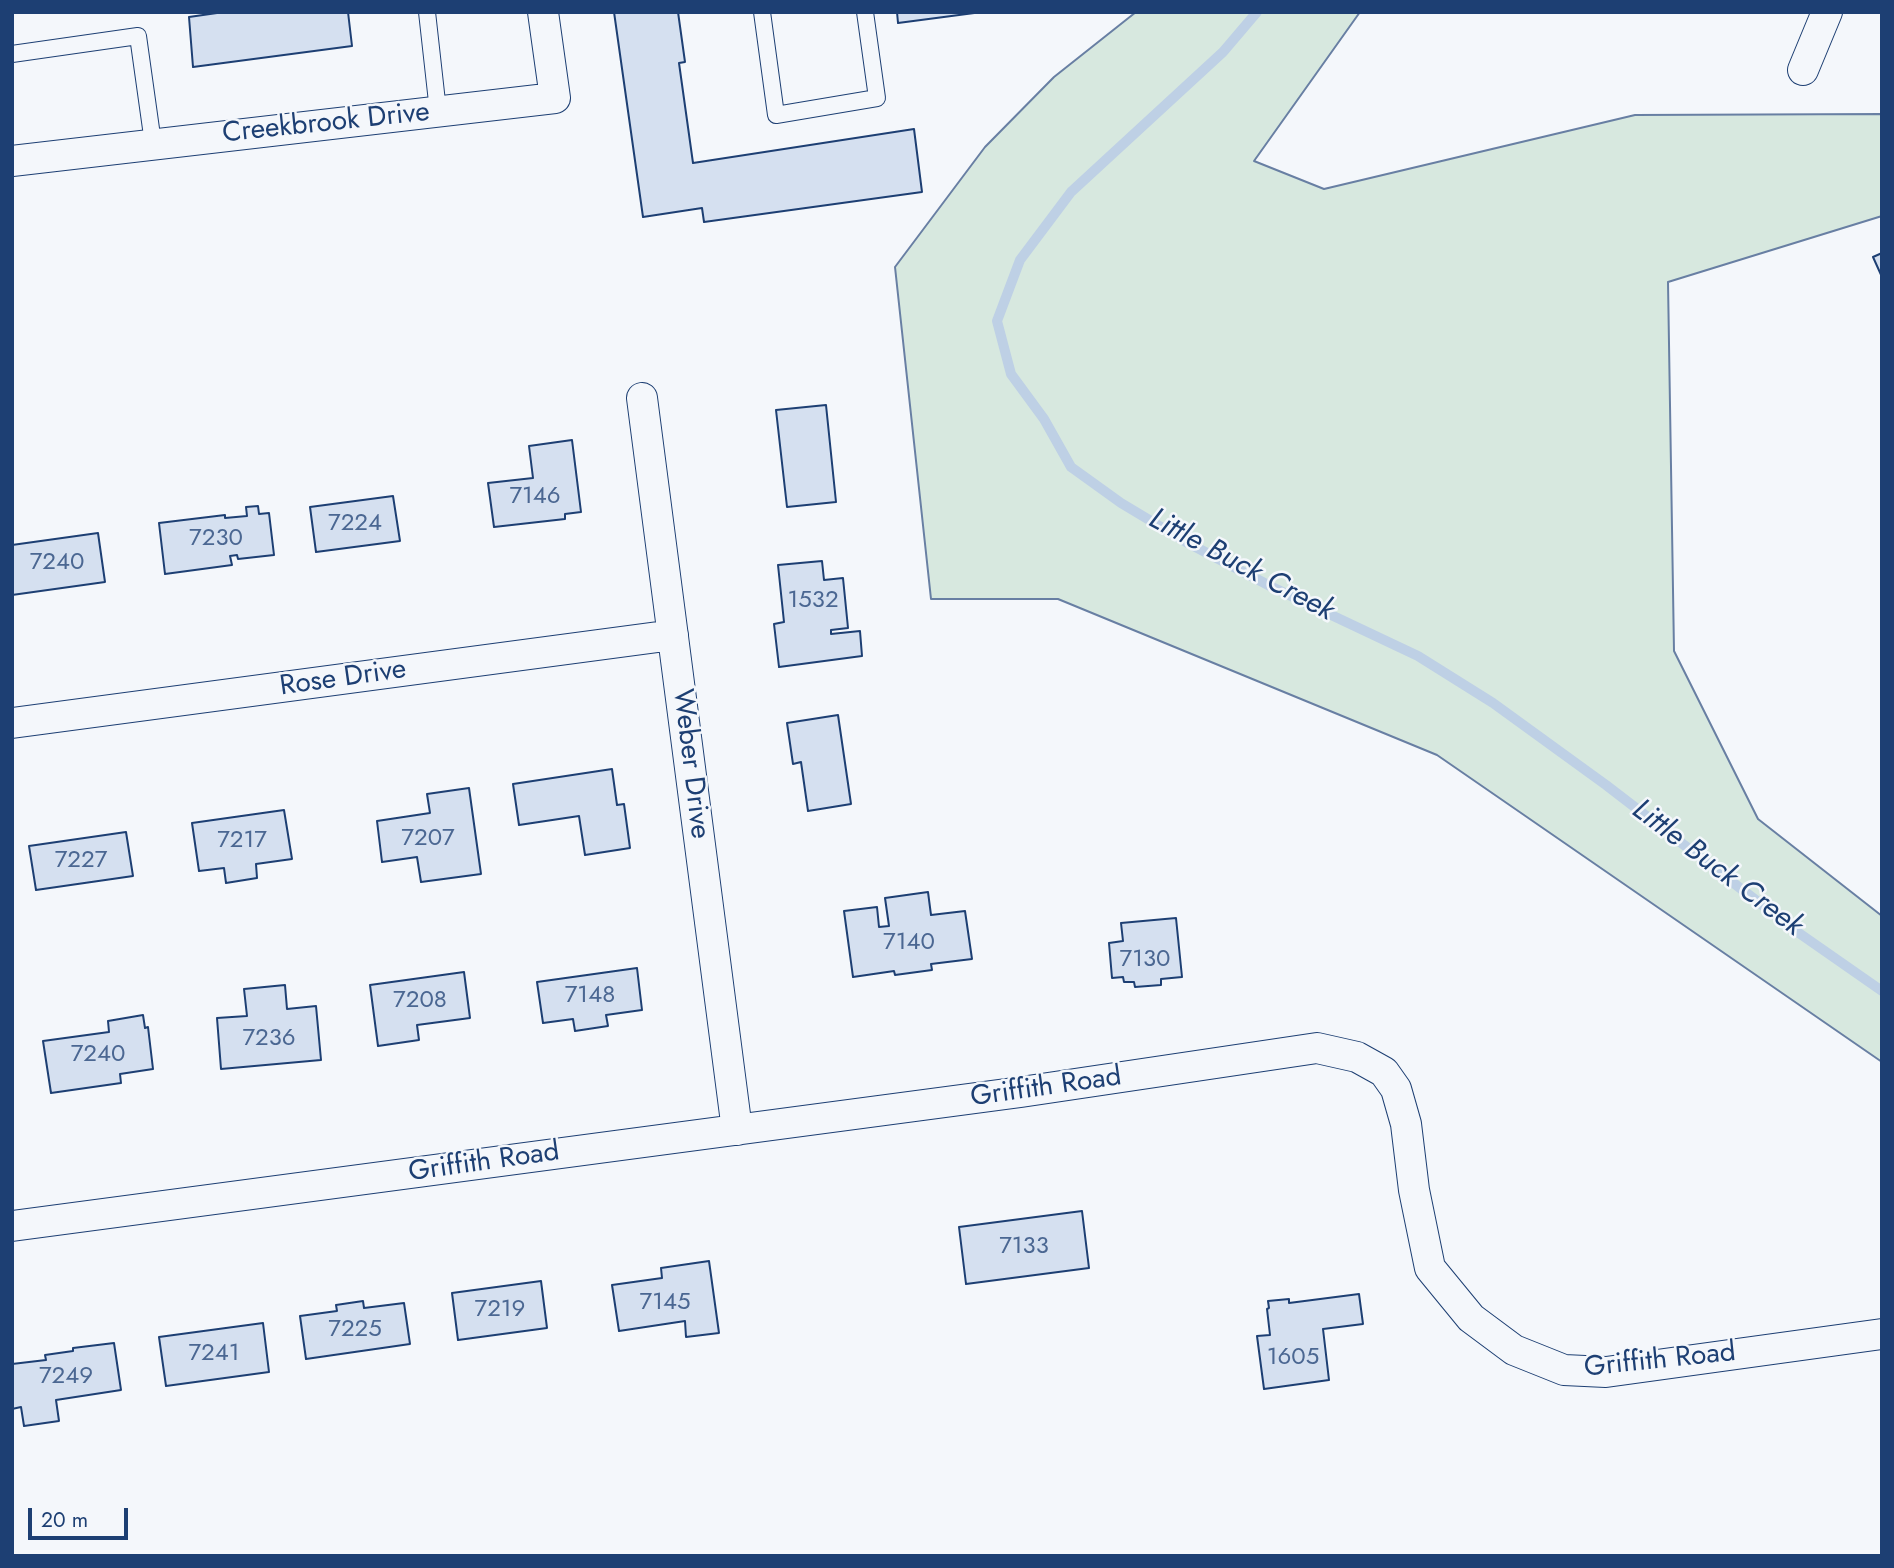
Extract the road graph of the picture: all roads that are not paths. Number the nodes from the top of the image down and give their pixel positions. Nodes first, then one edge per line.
1 (427, 12) edge
2 (543, 12) edge
3 (762, 12) edge
4 (865, 12) edge
5 (1827, 12) edge
6 (12, 54) edge
7 (1803, 70) dead end
8 (438, 111) junction
9 (153, 143) junction
10 (12, 161) edge
11 (642, 398) dead end
12 (673, 635) junction
13 (12, 723) edge
14 (737, 1130) junction
15 (12, 1226) edge
16 (1882, 1334) edge

1 - 8 lane
2 - 8 street, Creekbrook Drive
3 - 4 lane
5 - 7 street
6 - 9 lane
8 - 9 street, Creekbrook Drive
9 - 10 street, Creekbrook Drive
11 - 12 street, Weber Drive
12 - 13 street, Rose Drive
12 - 14 street, Weber Drive
14 - 15 street, Griffith Road
14 - 16 street, Griffith Road

